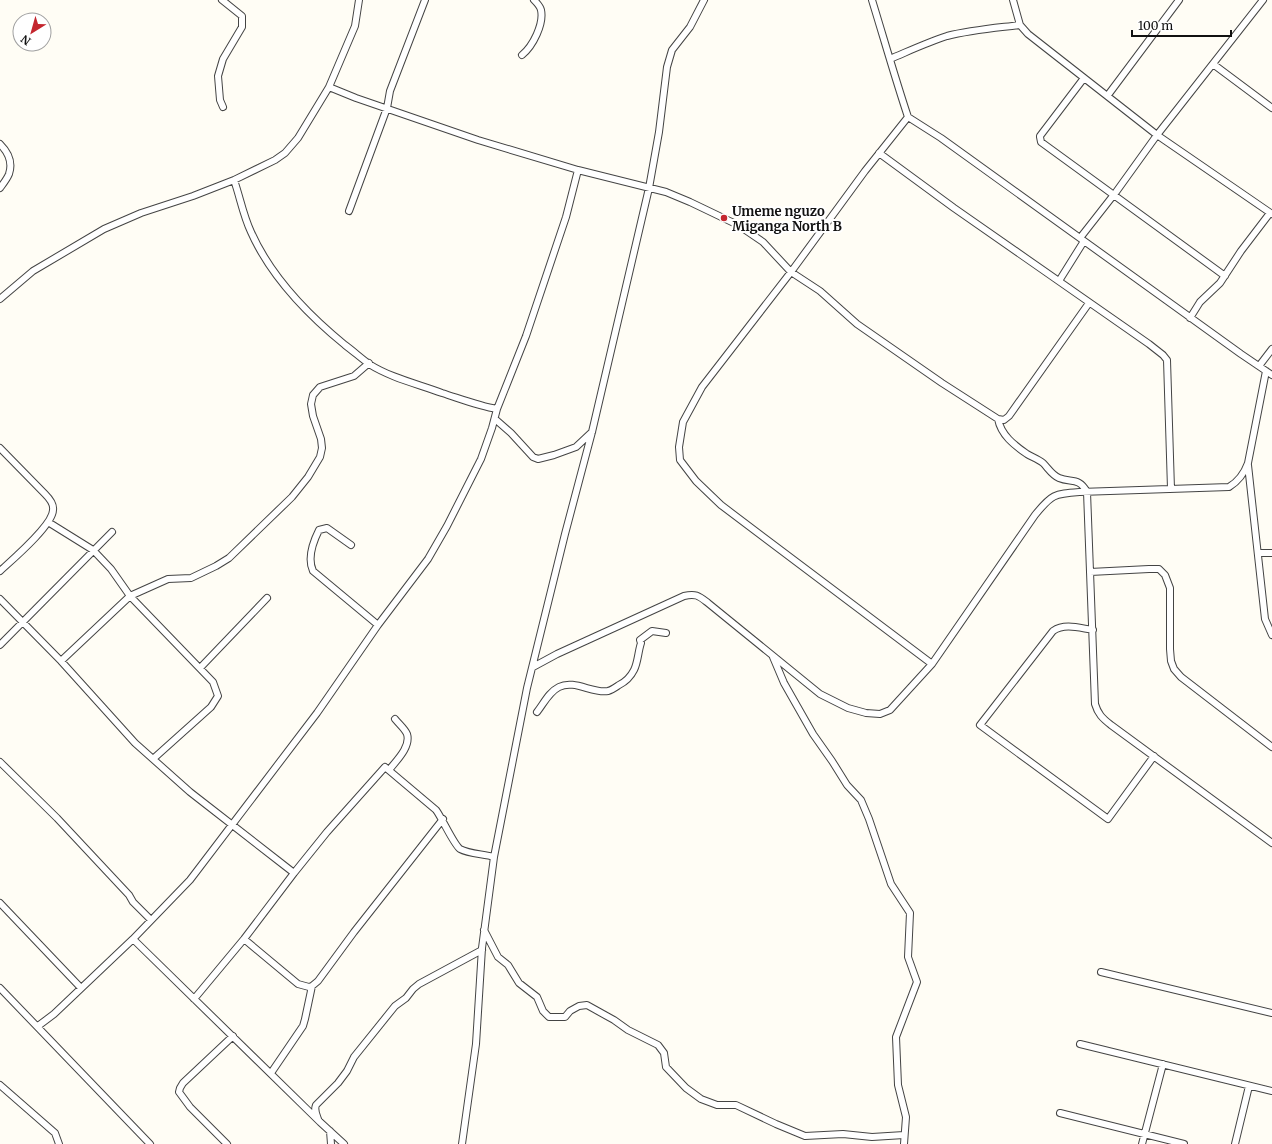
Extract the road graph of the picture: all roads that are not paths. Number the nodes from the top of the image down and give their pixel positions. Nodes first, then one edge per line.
1 (222, 0) edge
2 (359, 0) edge
3 (425, 0) edge
4 (534, 0) edge
5 (704, 0) edge
6 (872, 0) edge
7 (1013, 0) edge
8 (1179, 0) edge
9 (1263, 0) edge
10 (1020, 25) junction
11 (522, 55) dead end
12 (890, 59) junction
13 (1213, 64) junction
14 (1084, 78) junction
15 (328, 87) junction
16 (1108, 95) junction
17 (222, 107) dead end
18 (387, 108) junction
19 (1272, 108) edge
20 (908, 117) junction
21 (1157, 135) junction
22 (0, 144) edge
23 (879, 153) junction
24 (578, 170) junction
25 (234, 180) junction
26 (0, 188) edge
27 (649, 188) junction
28 (1114, 195) junction
29 (349, 211) dead end
30 (1271, 214) edge
31 (1082, 240) junction
32 (792, 272) junction
33 (1225, 276) junction
34 (1059, 281) junction
35 (0, 299) edge
36 (1089, 303) junction
37 (1190, 318) junction
38 (1272, 349) edge
39 (369, 364) junction
40 (1259, 366) junction
41 (1266, 371) junction
42 (1272, 375) edge
43 (497, 409) junction
44 (495, 419) junction
45 (998, 420) junction
46 (592, 432) junction
47 (0, 448) edge
48 (1248, 463) junction
49 (1171, 489) junction
50 (1087, 492) junction
51 (48, 522) junction
52 (112, 532) dead end
53 (351, 545) dead end
54 (93, 550) junction
55 (1258, 553) junction
56 (1272, 553) edge
57 (0, 571) edge
58 (1090, 572) junction
59 (130, 596) junction
60 (267, 598) dead end
61 (0, 599) edge
62 (23, 622) junction
63 (378, 625) junction
64 (1093, 630) junction
65 (666, 633) dead end
66 (1272, 636) edge
67 (0, 645) edge
68 (772, 655) junction
69 (61, 661) junction
70 (932, 664) junction
71 (533, 667) junction
72 (200, 668) junction
73 (537, 712) dead end
74 (395, 719) dead end
75 (1272, 747) edge
76 (1154, 756) junction
77 (153, 759) junction
78 (0, 762) edge
79 (389, 770) junction
80 (443, 819) junction
81 (232, 825) junction
82 (1272, 843) edge
83 (494, 857) junction
84 (294, 873) junction
85 (0, 903) edge
86 (151, 920) junction
87 (484, 930) junction
88 (133, 939) junction
89 (244, 939) junction
90 (482, 950) junction
91 (1101, 972) dead end
92 (312, 986) junction
93 (0, 988) edge
94 (81, 988) junction
95 (194, 999) junction
96 (1272, 1013) edge
97 (38, 1026) junction
98 (233, 1036) junction
99 (1080, 1044) dead end
100 (1162, 1064) junction
101 (271, 1073) junction
102 (0, 1085) edge
103 (1249, 1086) junction
104 (1272, 1091) edge
105 (1060, 1113) dead end
106 (320, 1122) junction
107 (330, 1131) junction
108 (1145, 1134) junction
109 (904, 1135) junction
110 (59, 1144) edge
111 (150, 1144) edge
112 (227, 1144) edge
113 (332, 1144) edge
114 (344, 1144) edge
115 (462, 1144) edge
116 (904, 1144) edge
117 (1142, 1144) edge
118 (1184, 1144) edge
119 (1235, 1144) edge

1 - 17 street
2 - 15 street
3 - 18 street
4 - 11 street
5 - 27 street
6 - 12 street
7 - 10 street
8 - 16 street
9 - 13 street
10 - 12 street
10 - 14 street
12 - 20 street
13 - 19 street
13 - 21 street
14 - 16 street
14 - 28 street
15 - 18 street
15 - 25 street
16 - 21 street
18 - 24 street
18 - 29 street
20 - 23 street
20 - 31 street
21 - 28 street
21 - 30 street
22 - 26 street
23 - 32 street
23 - 34 street
24 - 27 street
24 - 43 street
25 - 35 street
25 - 39 street
27 - 32 street
27 - 46 street
28 - 31 street
28 - 33 street
30 - 33 street
31 - 34 street
31 - 37 street
32 - 45 street
32 - 70 street
33 - 37 street
34 - 36 street
36 - 45 street
36 - 49 street
37 - 40 street
38 - 40 street
39 - 43 street
39 - 59 street
40 - 41 street
41 - 42 street
41 - 48 street
43 - 44 street
44 - 46 street
44 - 63 street
45 - 50 street
46 - 71 street
47 - 51 street
48 - 49 street
48 - 55 street
49 - 50 street
50 - 58 street
50 - 70 street
51 - 54 street
51 - 57 street
52 - 54 street
53 - 63 street
54 - 59 street
54 - 62 street
55 - 56 street
55 - 66 street
58 - 64 street
58 - 75 street
59 - 69 street
59 - 72 street
60 - 72 street
61 - 62 street
62 - 67 street
62 - 69 street
63 - 81 street
64 - 76 street
64 - 76 street
65 - 73 street
68 - 70 street
68 - 71 street
68 - 109 street
69 - 77 street
71 - 83 street
72 - 77 street
74 - 79 street
76 - 82 street
77 - 81 street
78 - 86 street
79 - 80 street
79 - 84 street
80 - 83 street
80 - 92 street
81 - 84 street
81 - 86 street
83 - 87 street
84 - 89 street
85 - 94 street
86 - 88 street
87 - 90 street
87 - 109 street
88 - 94 street
88 - 95 street
89 - 92 street
89 - 95 street
90 - 106 street
90 - 115 street
91 - 96 street
92 - 101 street
93 - 97 street
94 - 97 street
95 - 98 street
97 - 111 street
98 - 101 street
98 - 112 street
99 - 100 street
100 - 103 street
100 - 108 street
101 - 106 street
102 - 110 street
103 - 104 street
103 - 119 street
105 - 108 street
106 - 107 street
107 - 113 street
107 - 114 street
108 - 117 street
108 - 118 street
109 - 116 street

